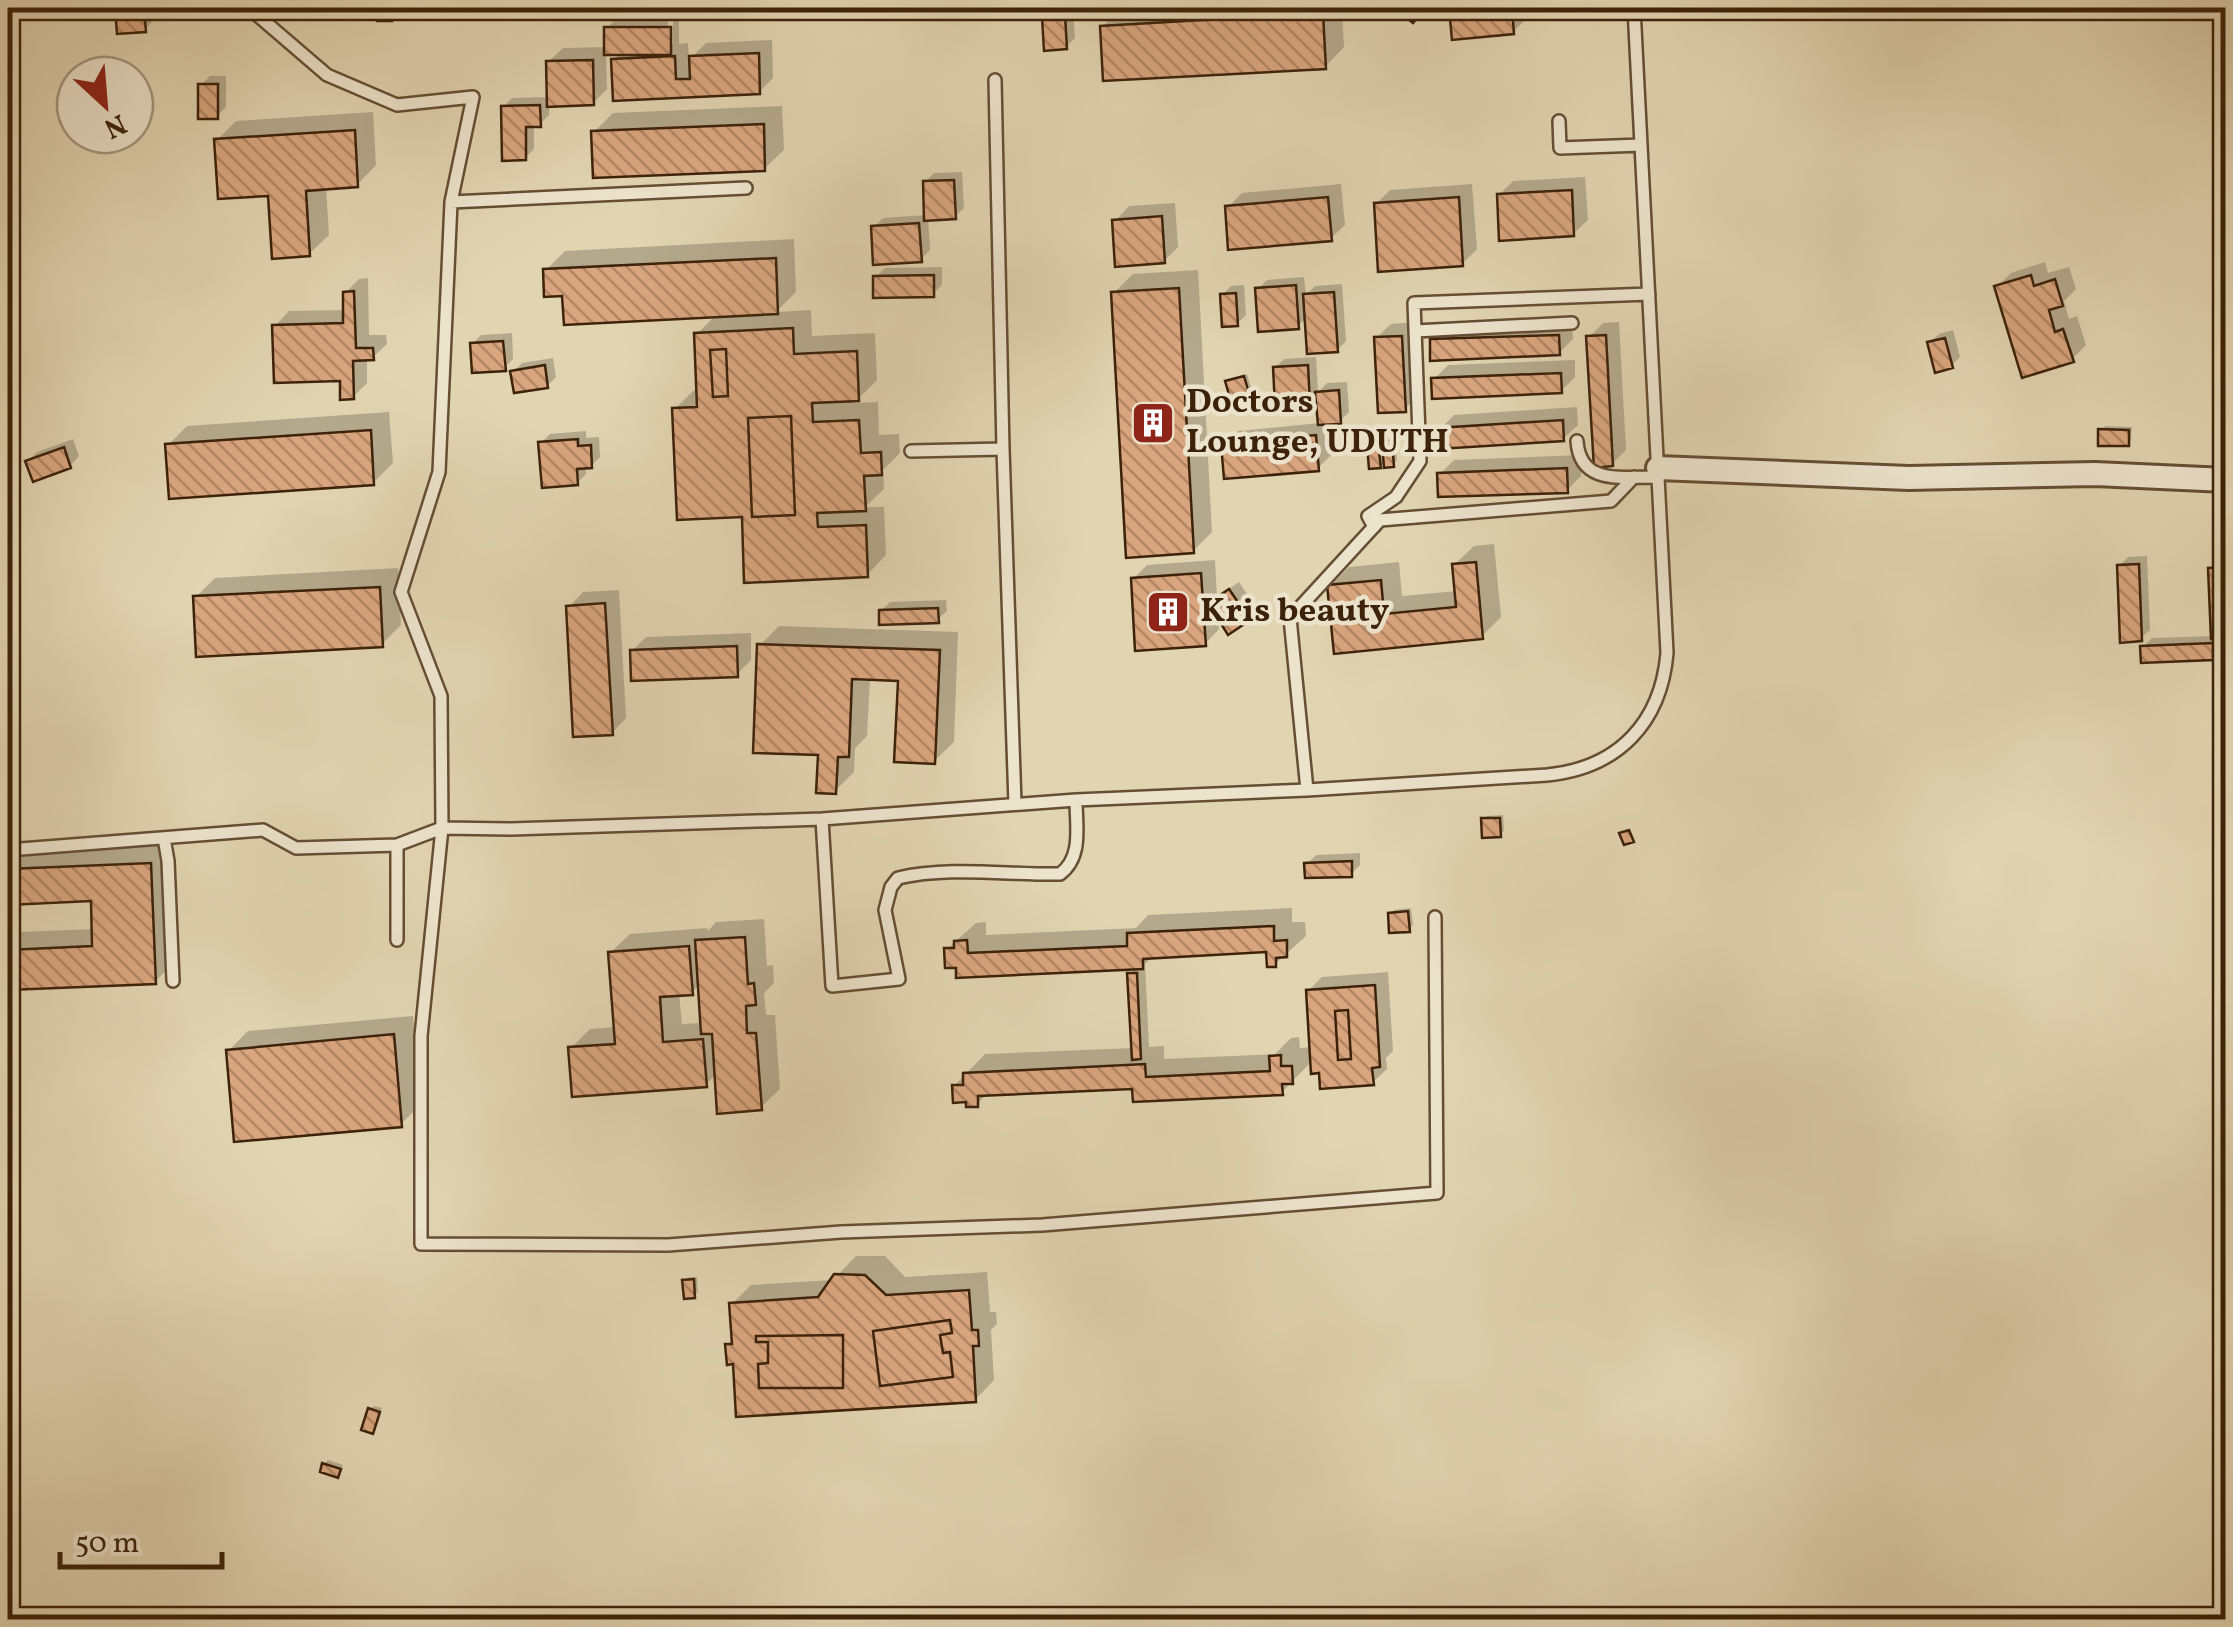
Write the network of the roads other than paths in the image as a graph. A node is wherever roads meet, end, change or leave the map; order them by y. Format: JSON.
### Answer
{"nodes":[{"id":1,"x":248,"y":8,"type":"edge"},
{"id":2,"x":1634,"y":8,"type":"edge"},
{"id":3,"x":995,"y":80,"type":"dead end"},
{"id":4,"x":1559,"y":121,"type":"dead end"},
{"id":5,"x":1641,"y":145,"type":"junction"},
{"id":6,"x":746,"y":188,"type":"dead end"},
{"id":7,"x":451,"y":202,"type":"junction"},
{"id":8,"x":1649,"y":294,"type":"junction"},
{"id":9,"x":1572,"y":323,"type":"dead end"},
{"id":10,"x":1415,"y":331,"type":"junction"},
{"id":11,"x":1577,"y":441,"type":"dead end"},
{"id":12,"x":1003,"y":449,"type":"junction"},
{"id":13,"x":910,"y":452,"type":"dead end"},
{"id":14,"x":1658,"y":473,"type":"junction"},
{"id":15,"x":1634,"y":476,"type":"junction"},
{"id":16,"x":2226,"y":480,"type":"edge"},
{"id":17,"x":1374,"y":527,"type":"junction"},
{"id":18,"x":1307,"y":790,"type":"junction"},
{"id":19,"x":1076,"y":800,"type":"junction"},
{"id":20,"x":1015,"y":804,"type":"junction"},
{"id":21,"x":822,"y":819,"type":"junction"},
{"id":22,"x":442,"y":828,"type":"junction"},
{"id":23,"x":164,"y":838,"type":"junction"},
{"id":24,"x":397,"y":845,"type":"junction"},
{"id":25,"x":8,"y":850,"type":"edge"},
{"id":26,"x":1435,"y":917,"type":"dead end"},
{"id":27,"x":396,"y":940,"type":"dead end"},
{"id":28,"x":172,"y":982,"type":"dead end"}],
"edges":[{"from":1,"to":7,"type":"lane"},
{"from":2,"to":5,"type":"lane"},
{"from":3,"to":12,"type":"lane"},
{"from":4,"to":5,"type":"lane"},
{"from":5,"to":8,"type":"lane"},
{"from":6,"to":7,"type":"lane"},
{"from":7,"to":22,"type":"lane"},
{"from":8,"to":10,"type":"lane"},
{"from":8,"to":14,"type":"lane"},
{"from":9,"to":10,"type":"lane"},
{"from":10,"to":17,"type":"lane"},
{"from":11,"to":15,"type":"lane"},
{"from":12,"to":13,"type":"lane"},
{"from":12,"to":20,"type":"lane"},
{"from":14,"to":15,"type":"lane"},
{"from":14,"to":16,"type":"street"},
{"from":14,"to":18,"type":"lane"},
{"from":15,"to":17,"type":"lane"},
{"from":17,"to":18,"type":"lane"},
{"from":18,"to":19,"type":"lane"},
{"from":19,"to":20,"type":"lane"},
{"from":19,"to":21,"type":"lane"},
{"from":20,"to":21,"type":"lane"},
{"from":21,"to":22,"type":"lane"},
{"from":22,"to":24,"type":"lane"},
{"from":22,"to":26,"type":"lane"},
{"from":23,"to":24,"type":"lane"},
{"from":23,"to":25,"type":"lane"},
{"from":23,"to":28,"type":"lane"},
{"from":24,"to":27,"type":"lane"}]}
